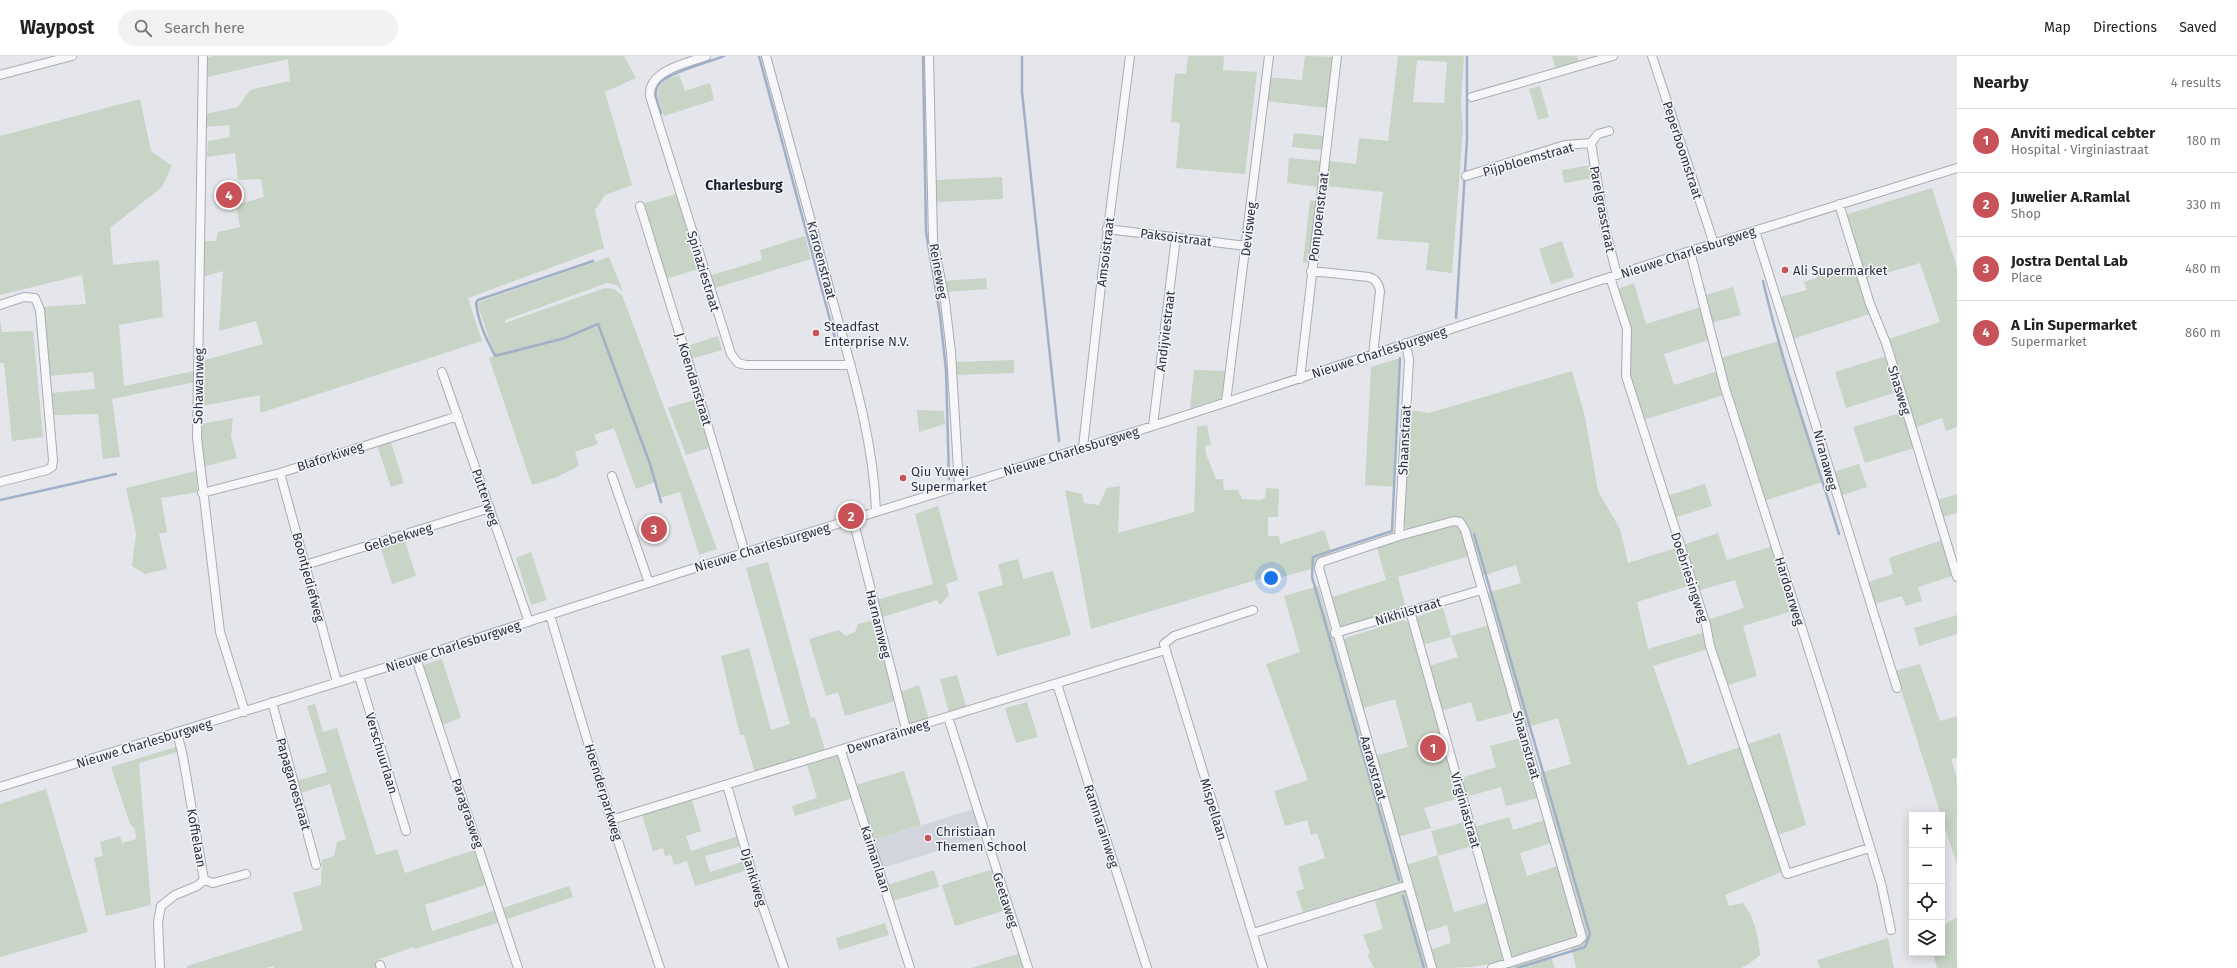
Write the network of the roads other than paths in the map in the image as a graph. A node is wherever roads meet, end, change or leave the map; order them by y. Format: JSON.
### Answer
{"nodes":[{"id":1,"x":72,"y":56,"type":"edge"},
{"id":2,"x":202,"y":56,"type":"edge"},
{"id":3,"x":706,"y":56,"type":"edge"},
{"id":4,"x":766,"y":56,"type":"edge"},
{"id":5,"x":929,"y":56,"type":"edge"},
{"id":6,"x":1130,"y":56,"type":"edge"},
{"id":7,"x":1269,"y":56,"type":"edge"},
{"id":8,"x":1337,"y":56,"type":"edge"},
{"id":9,"x":1613,"y":56,"type":"edge"},
{"id":10,"x":1652,"y":56,"type":"edge"},
{"id":11,"x":0,"y":75,"type":"edge"},
{"id":12,"x":1472,"y":97,"type":"dead end"},
{"id":13,"x":1609,"y":131,"type":"dead end"},
{"id":14,"x":1591,"y":143,"type":"junction"},
{"id":15,"x":1957,"y":168,"type":"edge"},
{"id":16,"x":1466,"y":176,"type":"dead end"},
{"id":17,"x":1838,"y":204,"type":"junction"},
{"id":18,"x":640,"y":206,"type":"dead end"},
{"id":19,"x":1107,"y":229,"type":"junction"},
{"id":20,"x":1755,"y":231,"type":"junction"},
{"id":21,"x":1176,"y":237,"type":"junction"},
{"id":22,"x":1714,"y":244,"type":"junction"},
{"id":23,"x":1246,"y":246,"type":"junction"},
{"id":24,"x":1690,"y":251,"type":"junction"},
{"id":25,"x":1311,"y":271,"type":"junction"},
{"id":26,"x":1614,"y":276,"type":"junction"},
{"id":27,"x":0,"y":305,"type":"edge"},
{"id":28,"x":1406,"y":343,"type":"junction"},
{"id":29,"x":1373,"y":355,"type":"junction"},
{"id":30,"x":850,"y":365,"type":"junction"},
{"id":31,"x":442,"y":372,"type":"dead end"},
{"id":32,"x":1300,"y":379,"type":"junction"},
{"id":33,"x":1226,"y":402,"type":"junction"},
{"id":34,"x":458,"y":416,"type":"junction"},
{"id":35,"x":1153,"y":426,"type":"junction"},
{"id":36,"x":1083,"y":447,"type":"junction"},
{"id":37,"x":280,"y":473,"type":"junction"},
{"id":38,"x":612,"y":476,"type":"dead end"},
{"id":39,"x":0,"y":482,"type":"edge"},
{"id":40,"x":959,"y":486,"type":"junction"},
{"id":41,"x":202,"y":493,"type":"junction"},
{"id":42,"x":490,"y":508,"type":"junction"},
{"id":43,"x":876,"y":512,"type":"junction"},
{"id":44,"x":853,"y":520,"type":"junction"},
{"id":45,"x":1399,"y":536,"type":"junction"},
{"id":46,"x":745,"y":553,"type":"junction"},
{"id":47,"x":305,"y":565,"type":"junction"},
{"id":48,"x":1318,"y":568,"type":"joint"},
{"id":49,"x":1957,"y":577,"type":"edge"},
{"id":50,"x":649,"y":584,"type":"junction"},
{"id":51,"x":1481,"y":590,"type":"junction"},
{"id":52,"x":1253,"y":610,"type":"dead end"},
{"id":53,"x":1410,"y":611,"type":"junction"},
{"id":54,"x":550,"y":615,"type":"junction"},
{"id":55,"x":529,"y":622,"type":"junction"},
{"id":56,"x":1336,"y":633,"type":"junction"},
{"id":57,"x":1165,"y":650,"type":"junction"},
{"id":58,"x":416,"y":658,"type":"junction"},
{"id":59,"x":359,"y":676,"type":"junction"},
{"id":60,"x":337,"y":682,"type":"junction"},
{"id":61,"x":1057,"y":684,"type":"junction"},
{"id":62,"x":1897,"y":688,"type":"dead end"},
{"id":63,"x":272,"y":702,"type":"junction"},
{"id":64,"x":246,"y":712,"type":"junction"},
{"id":65,"x":948,"y":717,"type":"junction"},
{"id":66,"x":906,"y":730,"type":"junction"},
{"id":67,"x":177,"y":732,"type":"junction"},
{"id":68,"x":841,"y":751,"type":"junction"},
{"id":69,"x":727,"y":785,"type":"junction"},
{"id":70,"x":0,"y":787,"type":"edge"},
{"id":71,"x":611,"y":820,"type":"junction"},
{"id":72,"x":406,"y":831,"type":"dead end"},
{"id":73,"x":1869,"y":848,"type":"junction"},
{"id":74,"x":316,"y":865,"type":"dead end"},
{"id":75,"x":246,"y":874,"type":"dead end"},
{"id":76,"x":204,"y":880,"type":"junction"},
{"id":77,"x":1408,"y":885,"type":"junction"},
{"id":78,"x":1891,"y":930,"type":"dead end"},
{"id":79,"x":1253,"y":933,"type":"junction"},
{"id":80,"x":1509,"y":963,"type":"junction"},
{"id":81,"x":160,"y":968,"type":"edge"},
{"id":82,"x":518,"y":968,"type":"edge"},
{"id":83,"x":660,"y":968,"type":"edge"},
{"id":84,"x":784,"y":968,"type":"edge"},
{"id":85,"x":910,"y":968,"type":"edge"},
{"id":86,"x":1028,"y":968,"type":"edge"},
{"id":87,"x":1147,"y":968,"type":"edge"},
{"id":88,"x":1264,"y":968,"type":"edge"},
{"id":89,"x":1432,"y":968,"type":"edge"},
{"id":90,"x":1492,"y":968,"type":"edge"}],
"edges":[{"from":1,"to":11,"type":"street"},
{"from":2,"to":41,"type":"street","name":"Sohawanweg"},
{"from":3,"to":30,"type":"street","name":"Spinaziestraat"},
{"from":4,"to":30,"type":"street","name":"Kraroenstraat"},
{"from":5,"to":40,"type":"street","name":"Reineweg"},
{"from":6,"to":19,"type":"street","name":"Amsoistraat"},
{"from":7,"to":23,"type":"street","name":"Devisweg"},
{"from":8,"to":25,"type":"street","name":"Pompoenstraat"},
{"from":9,"to":12,"type":"street"},
{"from":10,"to":22,"type":"street","name":"Peperboomstraat"},
{"from":13,"to":14,"type":"street","name":"Pijpbloemstraat"},
{"from":14,"to":16,"type":"street","name":"Pijpbloemstraat"},
{"from":14,"to":26,"type":"street","name":"Parelgrasstraat"},
{"from":15,"to":17,"type":"street","name":"Nieuwe Charlesburgweg"},
{"from":17,"to":20,"type":"street","name":"Nieuwe Charlesburgweg"},
{"from":17,"to":49,"type":"street","name":"Shasweg"},
{"from":18,"to":46,"type":"street","name":"J. Koendanstraat"},
{"from":19,"to":21,"type":"street","name":"Paksoistraat"},
{"from":19,"to":36,"type":"street","name":"Amsoistraat"},
{"from":20,"to":22,"type":"street","name":"Nieuwe Charlesburgweg"},
{"from":20,"to":62,"type":"street","name":"Niranaweg"},
{"from":21,"to":23,"type":"street","name":"Paksoistraat"},
{"from":21,"to":35,"type":"street","name":"Andijviestraat"},
{"from":22,"to":24,"type":"street","name":"Nieuwe Charlesburgweg"},
{"from":23,"to":33,"type":"street","name":"Devisweg"},
{"from":24,"to":26,"type":"street","name":"Nieuwe Charlesburgweg"},
{"from":24,"to":73,"type":"street","name":"Hardoarweg"},
{"from":25,"to":29,"type":"street"},
{"from":25,"to":32,"type":"street","name":"Pompoenstraat"},
{"from":26,"to":28,"type":"street","name":"Nieuwe Charlesburgweg"},
{"from":26,"to":73,"type":"street","name":"Doebriesingweg"},
{"from":27,"to":39,"type":"street"},
{"from":28,"to":29,"type":"street","name":"Nieuwe Charlesburgweg"},
{"from":28,"to":45,"type":"street","name":"Shaanstraat"},
{"from":29,"to":32,"type":"street","name":"Nieuwe Charlesburgweg"},
{"from":30,"to":43,"type":"street","name":"Kraroenstraat"},
{"from":31,"to":34,"type":"street","name":"Putterweg"},
{"from":32,"to":33,"type":"street","name":"Nieuwe Charlesburgweg"},
{"from":33,"to":35,"type":"street","name":"Nieuwe Charlesburgweg"},
{"from":34,"to":37,"type":"street","name":"Blaforkiweg"},
{"from":34,"to":42,"type":"street","name":"Putterweg"},
{"from":35,"to":36,"type":"street","name":"Nieuwe Charlesburgweg"},
{"from":36,"to":40,"type":"street","name":"Nieuwe Charlesburgweg"},
{"from":37,"to":41,"type":"street","name":"Blaforkiweg"},
{"from":37,"to":47,"type":"street","name":"Boontjediefweg"},
{"from":38,"to":50,"type":"street"},
{"from":40,"to":43,"type":"street","name":"Nieuwe Charlesburgweg"},
{"from":41,"to":64,"type":"street","name":"Sohawanweg"},
{"from":42,"to":47,"type":"street","name":"Gelebekweg"},
{"from":42,"to":55,"type":"street","name":"Putterweg"},
{"from":43,"to":44,"type":"street","name":"Nieuwe Charlesburgweg"},
{"from":44,"to":46,"type":"street","name":"Nieuwe Charlesburgweg"},
{"from":44,"to":66,"type":"street","name":"Harnamweg"},
{"from":45,"to":48,"type":"street","name":"Shaanstraat"},
{"from":45,"to":51,"type":"street","name":"Shaanstraat"},
{"from":46,"to":50,"type":"street","name":"Nieuwe Charlesburgweg"},
{"from":47,"to":60,"type":"street","name":"Boontjediefweg"},
{"from":48,"to":56,"type":"street","name":"Aaravstraat"},
{"from":50,"to":54,"type":"street","name":"Nieuwe Charlesburgweg"},
{"from":51,"to":53,"type":"street","name":"Nikhilstraat"},
{"from":51,"to":80,"type":"street","name":"Shaanstraat"},
{"from":52,"to":57,"type":"street"},
{"from":53,"to":56,"type":"street","name":"Nikhilstraat"},
{"from":53,"to":80,"type":"street","name":"Virginiastraat"},
{"from":54,"to":55,"type":"street","name":"Nieuwe Charlesburgweg"},
{"from":54,"to":71,"type":"street","name":"Hoenderparkweg"},
{"from":55,"to":58,"type":"street","name":"Nieuwe Charlesburgweg"},
{"from":56,"to":77,"type":"street","name":"Aaravstraat"},
{"from":57,"to":61,"type":"street","name":"Dewnarainweg"},
{"from":57,"to":79,"type":"street","name":"Mispellaan"},
{"from":58,"to":59,"type":"street","name":"Nieuwe Charlesburgweg"},
{"from":58,"to":82,"type":"street","name":"Paragrasweg"},
{"from":59,"to":60,"type":"street","name":"Nieuwe Charlesburgweg"},
{"from":59,"to":72,"type":"street","name":"Verschuurlaan"},
{"from":60,"to":63,"type":"street","name":"Nieuwe Charlesburgweg"},
{"from":61,"to":65,"type":"street","name":"Dewnarainweg"},
{"from":61,"to":87,"type":"street","name":"Ramnarainweg"},
{"from":63,"to":64,"type":"street","name":"Nieuwe Charlesburgweg"},
{"from":63,"to":74,"type":"street","name":"Papagaroestraat"},
{"from":64,"to":67,"type":"street","name":"Nieuwe Charlesburgweg"},
{"from":65,"to":66,"type":"street","name":"Dewnarainweg"},
{"from":65,"to":86,"type":"street","name":"Geetaweg"},
{"from":66,"to":68,"type":"street","name":"Dewnarainweg"},
{"from":67,"to":70,"type":"street","name":"Nieuwe Charlesburgweg"},
{"from":67,"to":76,"type":"street","name":"Koffielaan"},
{"from":68,"to":69,"type":"street","name":"Dewnarainweg"},
{"from":68,"to":85,"type":"street","name":"Kaimanlaan"},
{"from":69,"to":71,"type":"street","name":"Dewnarainweg"},
{"from":69,"to":84,"type":"street","name":"Djankiweg"},
{"from":71,"to":83,"type":"street","name":"Hoenderparkweg"},
{"from":73,"to":78,"type":"street","name":"Hardoarweg"},
{"from":75,"to":76,"type":"street"},
{"from":76,"to":81,"type":"street","name":"Koffielaan"},
{"from":77,"to":79,"type":"street"},
{"from":77,"to":89,"type":"street","name":"Aaravstraat"},
{"from":79,"to":88,"type":"street","name":"Mispellaan"},
{"from":80,"to":90,"type":"street","name":"Shaanstraat"}]}
